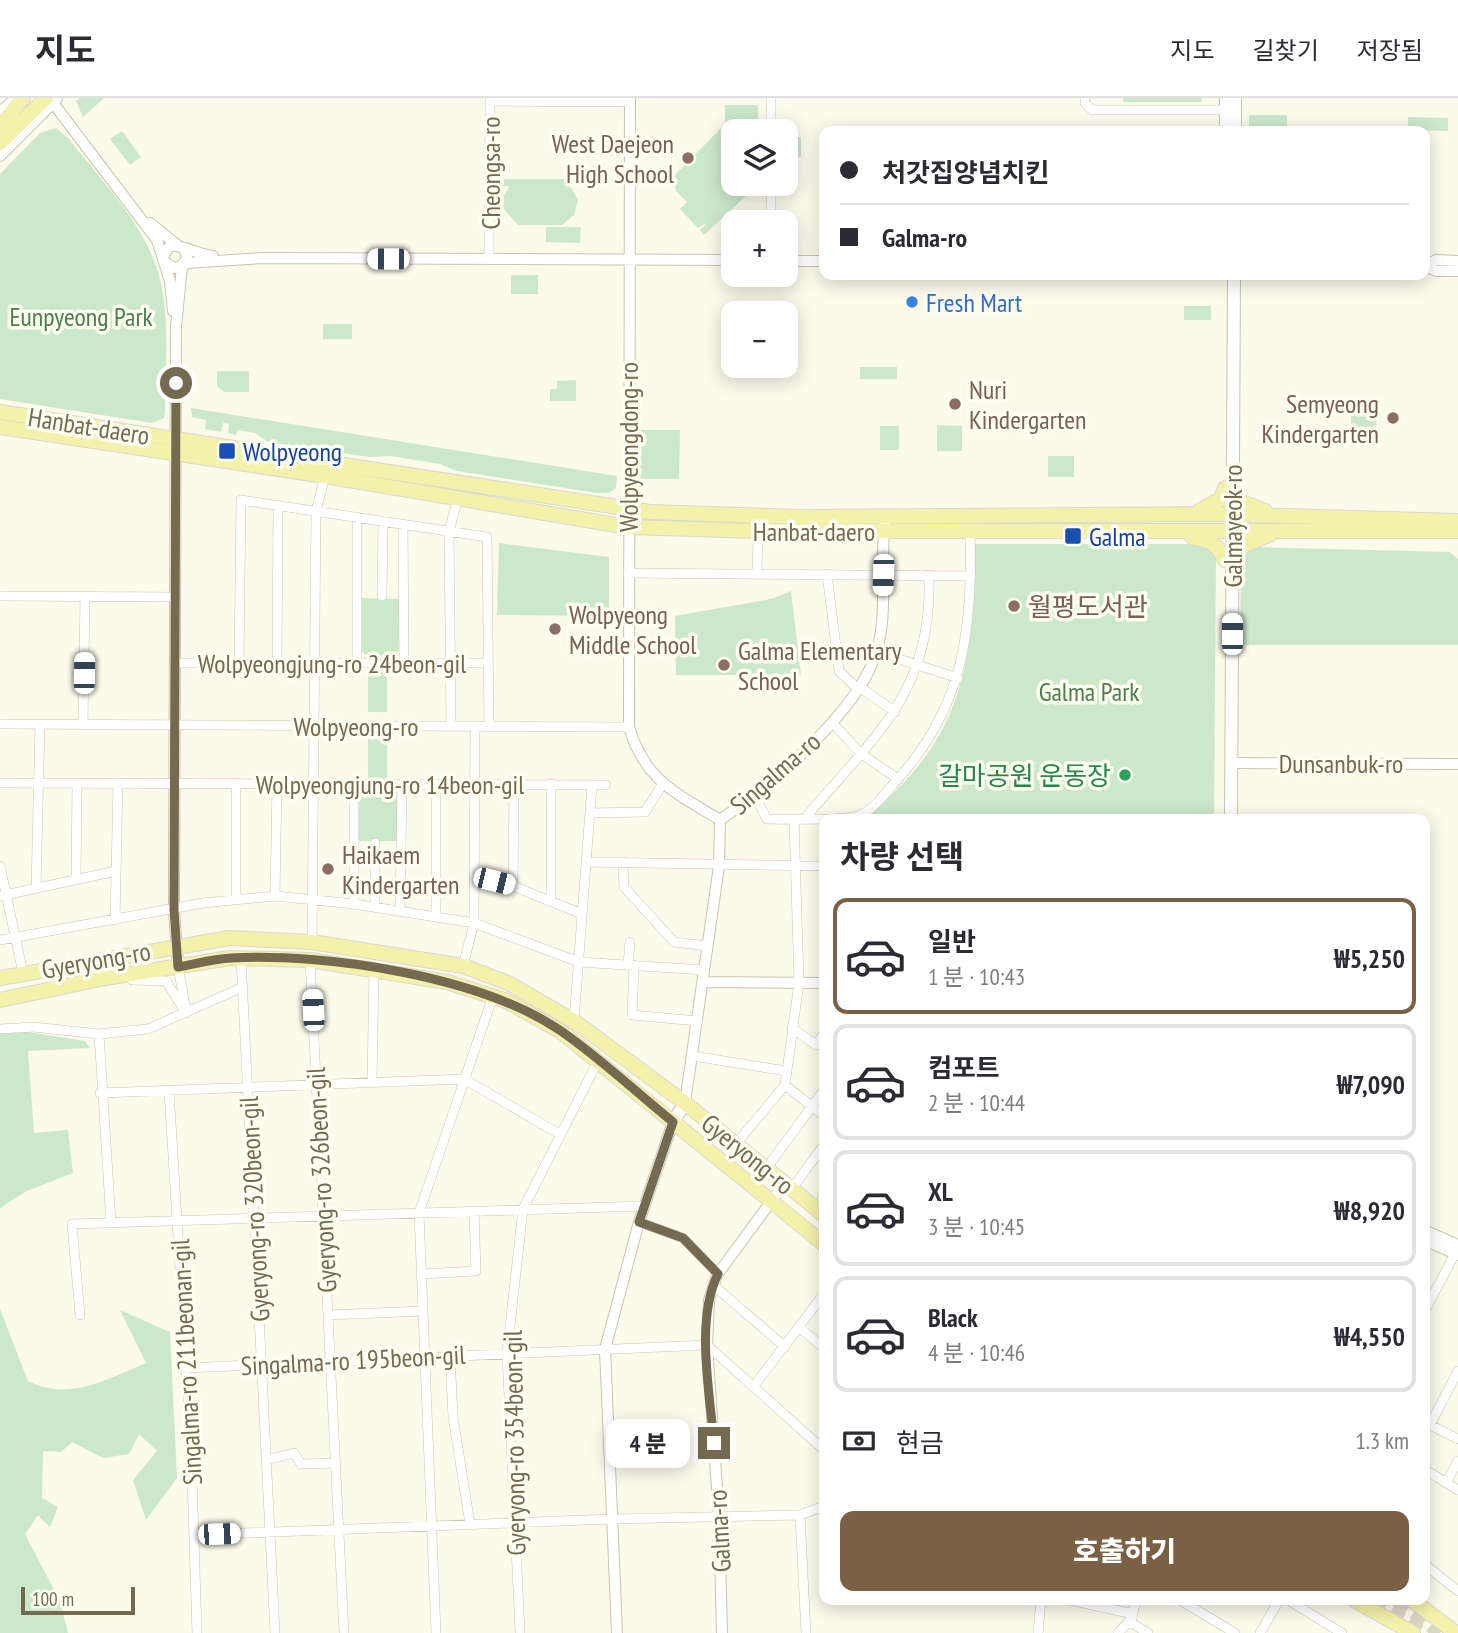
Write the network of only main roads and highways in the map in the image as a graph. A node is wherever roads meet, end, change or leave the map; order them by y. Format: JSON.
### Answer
{"nodes":[{"id":1,"x":23,"y":98,"type":"edge"},
{"id":2,"x":1235,"y":98,"type":"edge"},
{"id":3,"x":52,"y":100,"type":"edge"},
{"id":4,"x":1226,"y":104,"type":"edge"},
{"id":5,"x":0,"y":126,"type":"edge"},
{"id":6,"x":1226,"y":126,"type":"edge"},
{"id":7,"x":1235,"y":126,"type":"edge"},
{"id":8,"x":0,"y":143,"type":"edge"},
{"id":9,"x":1226,"y":280,"type":"edge"},
{"id":10,"x":1234,"y":280,"type":"edge"},
{"id":11,"x":0,"y":412,"type":"edge"},
{"id":12,"x":0,"y":427,"type":"edge"},
{"id":13,"x":176,"y":448,"type":"junction"},
{"id":14,"x":1229,"y":490,"type":"junction"},
{"id":15,"x":1458,"y":511,"type":"edge"},
{"id":16,"x":1229,"y":514,"type":"junction"},
{"id":17,"x":1184,"y":515,"type":"junction"},
{"id":18,"x":1276,"y":516,"type":"junction"},
{"id":19,"x":1359,"y":517,"type":"junction"},
{"id":20,"x":1458,"y":521,"type":"edge"},
{"id":21,"x":885,"y":524,"type":"junction"},
{"id":22,"x":1228,"y":531,"type":"junction"},
{"id":23,"x":1278,"y":531,"type":"junction"},
{"id":24,"x":1458,"y":531,"type":"edge"},
{"id":25,"x":1185,"y":533,"type":"junction"},
{"id":26,"x":1361,"y":534,"type":"junction"},
{"id":27,"x":1458,"y":540,"type":"edge"},
{"id":28,"x":1228,"y":559,"type":"junction"},
{"id":29,"x":1228,"y":763,"type":"junction"},
{"id":30,"x":1224,"y":814,"type":"edge"},
{"id":31,"x":1231,"y":814,"type":"edge"},
{"id":32,"x":0,"y":978,"type":"edge"},
{"id":33,"x":0,"y":1000,"type":"edge"},
{"id":34,"x":685,"y":1103,"type":"junction"},
{"id":35,"x":673,"y":1122,"type":"junction"},
{"id":36,"x":819,"y":1211,"type":"edge"},
{"id":37,"x":819,"y":1240,"type":"edge"},
{"id":38,"x":1363,"y":1605,"type":"edge"},
{"id":39,"x":1419,"y":1605,"type":"edge"},
{"id":40,"x":1431,"y":1613,"type":"junction"},
{"id":41,"x":1384,"y":1616,"type":"junction"},
{"id":42,"x":1458,"y":1623,"type":"edge"},
{"id":43,"x":1407,"y":1633,"type":"edge"},
{"id":44,"x":1413,"y":1633,"type":"edge"},
{"id":45,"x":1456,"y":1633,"type":"edge"}],
"edges":[{"from":1,"to":5,"type":"main road"},
{"from":2,"to":7,"type":"main road"},
{"from":3,"to":8,"type":"main road"},
{"from":4,"to":6,"type":"main road"},
{"from":9,"to":14,"type":"main road","name":"Galmayeok-ro"},
{"from":10,"to":14,"type":"main road","name":"Galmayeok-ro"},
{"from":11,"to":13,"type":"main road","name":"Hanbat-daero"},
{"from":12,"to":13,"type":"main road"},
{"from":13,"to":21,"type":"main road","name":"Hanbat-daero"},
{"from":13,"to":21,"type":"main road","name":"Hanbat-daero"},
{"from":14,"to":16,"type":"main road","name":"Galmayeok-ro"},
{"from":14,"to":17,"type":"main road"},
{"from":14,"to":18,"type":"main road"},
{"from":15,"to":19,"type":"main road"},
{"from":16,"to":17,"type":"main road","name":"Hanbat-daero"},
{"from":16,"to":18,"type":"main road","name":"Hanbat-daero"},
{"from":16,"to":22,"type":"main road","name":"Galmayeok-ro"},
{"from":17,"to":21,"type":"main road","name":"Hanbat-daero"},
{"from":18,"to":19,"type":"main road","name":"Hanbat-daero"},
{"from":19,"to":20,"type":"main road","name":"Hanbat-daero"},
{"from":21,"to":25,"type":"main road","name":"Hanbat-daero"},
{"from":22,"to":23,"type":"main road","name":"Hanbat-daero"},
{"from":22,"to":25,"type":"main road","name":"Hanbat-daero"},
{"from":22,"to":28,"type":"main road","name":"Galmayeok-ro"},
{"from":23,"to":26,"type":"main road","name":"Hanbat-daero"},
{"from":23,"to":28,"type":"main road"},
{"from":24,"to":26,"type":"main road","name":"Hanbat-daero"},
{"from":25,"to":28,"type":"main road"},
{"from":26,"to":27,"type":"main road"},
{"from":28,"to":29,"type":"main road","name":"Galmayeok-ro"},
{"from":29,"to":30,"type":"main road","name":"Galmayeok-ro"},
{"from":29,"to":31,"type":"main road","name":"Galmayeok-ro"},
{"from":32,"to":34,"type":"main road","name":"Gyeryong-ro"},
{"from":33,"to":35,"type":"main road","name":"Gyeryong-ro"},
{"from":34,"to":35,"type":"main road","name":"Singalma-ro"},
{"from":34,"to":36,"type":"main road","name":"Gyeryong-ro"},
{"from":35,"to":37,"type":"main road","name":"Gyeryong-ro"},
{"from":38,"to":41,"type":"main road"},
{"from":39,"to":40,"type":"main road"},
{"from":40,"to":42,"type":"main road"},
{"from":40,"to":45,"type":"main road"},
{"from":41,"to":43,"type":"main road"},
{"from":41,"to":44,"type":"main road"}]}
